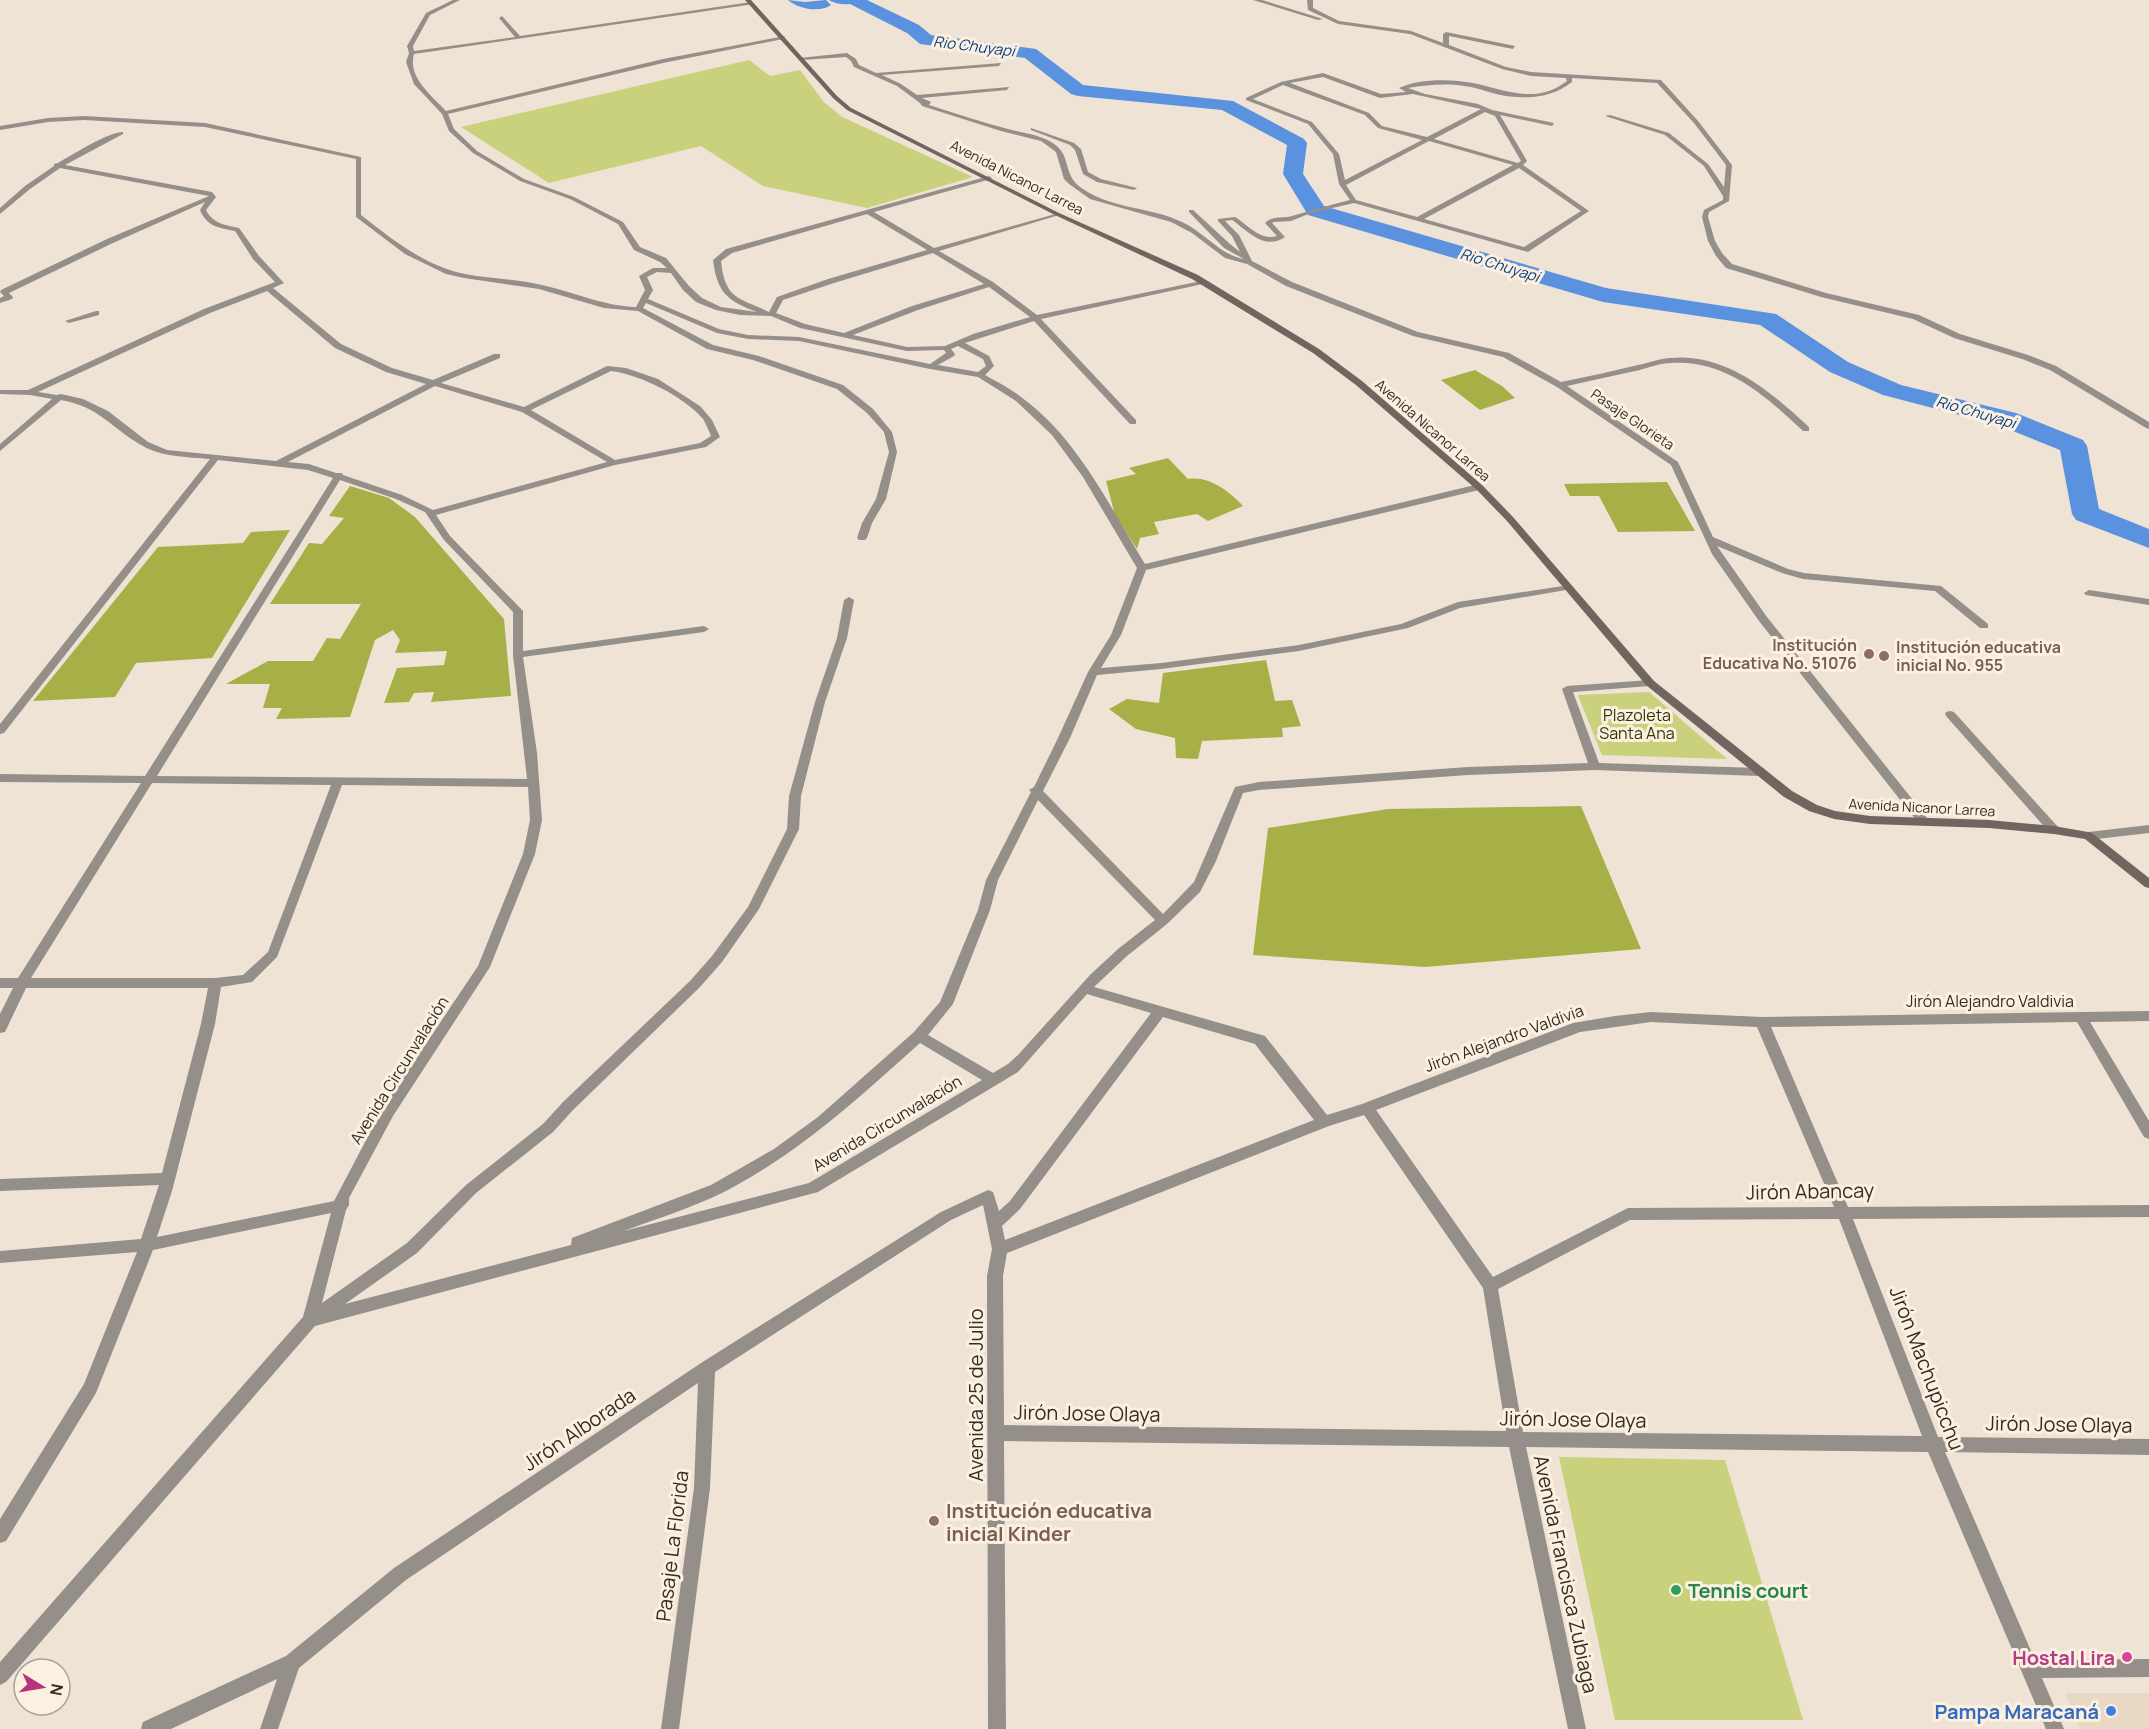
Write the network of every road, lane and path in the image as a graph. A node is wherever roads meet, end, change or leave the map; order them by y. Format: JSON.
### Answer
{"nodes":[{"id":1,"x":457,"y":0,"type":"edge"},
{"id":2,"x":1256,"y":0,"type":"edge"},
{"id":3,"x":1310,"y":0,"type":"edge"},
{"id":4,"x":749,"y":2,"type":"edge"},
{"id":5,"x":502,"y":18,"type":"dead end"},
{"id":6,"x":1333,"y":20,"type":"junction"},
{"id":7,"x":518,"y":37,"type":"junction"},
{"id":8,"x":783,"y":37,"type":"junction"},
{"id":9,"x":1446,"y":45,"type":"junction"},
{"id":10,"x":1514,"y":47,"type":"dead end"},
{"id":11,"x":412,"y":53,"type":"junction"},
{"id":12,"x":802,"y":58,"type":"junction"},
{"id":13,"x":999,"y":63,"type":"dead end"},
{"id":14,"x":877,"y":74,"type":"junction"},
{"id":15,"x":1569,"y":76,"type":"junction"},
{"id":16,"x":1283,"y":83,"type":"junction"},
{"id":17,"x":1007,"y":88,"type":"dead end"},
{"id":18,"x":1413,"y":93,"type":"junction"},
{"id":19,"x":920,"y":100,"type":"junction"},
{"id":20,"x":1484,"y":110,"type":"junction"},
{"id":21,"x":445,"y":113,"type":"junction"},
{"id":22,"x":1608,"y":116,"type":"dead end"},
{"id":23,"x":1003,"y":122,"type":"dead end"},
{"id":24,"x":1014,"y":124,"type":"dead end"},
{"id":25,"x":1552,"y":124,"type":"dead end"},
{"id":26,"x":0,"y":128,"type":"edge"},
{"id":27,"x":121,"y":133,"type":"dead end"},
{"id":28,"x":1428,"y":139,"type":"junction"},
{"id":29,"x":56,"y":165,"type":"junction"},
{"id":30,"x":1519,"y":165,"type":"junction"},
{"id":31,"x":989,"y":178,"type":"junction"},
{"id":32,"x":1342,"y":184,"type":"junction"},
{"id":33,"x":1134,"y":188,"type":"dead end"},
{"id":34,"x":1726,"y":195,"type":"junction"},
{"id":35,"x":213,"y":197,"type":"junction"},
{"id":36,"x":1354,"y":201,"type":"junction"},
{"id":37,"x":1191,"y":211,"type":"dead end"},
{"id":38,"x":0,"y":212,"type":"edge"},
{"id":39,"x":868,"y":212,"type":"junction"},
{"id":40,"x":1058,"y":214,"type":"junction"},
{"id":41,"x":1418,"y":219,"type":"junction"},
{"id":42,"x":935,"y":251,"type":"junction"},
{"id":43,"x":1249,"y":262,"type":"junction"},
{"id":44,"x":673,"y":271,"type":"junction"},
{"id":45,"x":1203,"y":282,"type":"junction"},
{"id":46,"x":990,"y":284,"type":"junction"},
{"id":47,"x":267,"y":287,"type":"junction"},
{"id":48,"x":645,"y":300,"type":"junction"},
{"id":49,"x":0,"y":302,"type":"edge"},
{"id":50,"x":639,"y":309,"type":"junction"},
{"id":51,"x":96,"y":313,"type":"dead end"},
{"id":52,"x":772,"y":314,"type":"junction"},
{"id":53,"x":1037,"y":319,"type":"junction"},
{"id":54,"x":69,"y":321,"type":"dead end"},
{"id":55,"x":847,"y":334,"type":"junction"},
{"id":56,"x":958,"y":343,"type":"junction"},
{"id":57,"x":946,"y":348,"type":"junction"},
{"id":58,"x":497,"y":356,"type":"dead end"},
{"id":59,"x":930,"y":367,"type":"junction"},
{"id":60,"x":980,"y":375,"type":"junction"},
{"id":61,"x":434,"y":383,"type":"junction"},
{"id":62,"x":1560,"y":385,"type":"junction"},
{"id":63,"x":0,"y":393,"type":"edge"},
{"id":64,"x":30,"y":393,"type":"junction"},
{"id":65,"x":61,"y":396,"type":"junction"},
{"id":66,"x":525,"y":410,"type":"junction"},
{"id":67,"x":1133,"y":422,"type":"dead end"},
{"id":68,"x":2149,"y":426,"type":"edge"},
{"id":69,"x":1806,"y":429,"type":"dead end"},
{"id":70,"x":0,"y":448,"type":"edge"},
{"id":71,"x":216,"y":457,"type":"junction"},
{"id":72,"x":279,"y":463,"type":"junction"},
{"id":73,"x":614,"y":463,"type":"junction"},
{"id":74,"x":339,"y":476,"type":"junction"},
{"id":75,"x":1479,"y":487,"type":"junction"},
{"id":76,"x":432,"y":513,"type":"junction"},
{"id":77,"x":862,"y":538,"type":"dead end"},
{"id":78,"x":1709,"y":539,"type":"junction"},
{"id":79,"x":1142,"y":568,"type":"junction"},
{"id":80,"x":1566,"y":587,"type":"junction"},
{"id":81,"x":2089,"y":593,"type":"dead end"},
{"id":82,"x":849,"y":600,"type":"dead end"},
{"id":83,"x":2149,"y":602,"type":"edge"},
{"id":84,"x":1984,"y":626,"type":"dead end"},
{"id":85,"x":704,"y":629,"type":"dead end"},
{"id":86,"x":518,"y":655,"type":"junction"},
{"id":87,"x":1093,"y":672,"type":"junction"},
{"id":88,"x":1650,"y":683,"type":"junction"},
{"id":89,"x":1950,"y":714,"type":"dead end"},
{"id":90,"x":0,"y":731,"type":"edge"},
{"id":91,"x":1595,"y":766,"type":"junction"},
{"id":92,"x":1759,"y":772,"type":"junction"},
{"id":93,"x":0,"y":778,"type":"edge"},
{"id":94,"x":149,"y":778,"type":"junction"},
{"id":95,"x":338,"y":781,"type":"junction"},
{"id":96,"x":532,"y":783,"type":"junction"},
{"id":97,"x":1035,"y":790,"type":"junction"},
{"id":98,"x":1924,"y":822,"type":"junction"},
{"id":99,"x":2149,"y":829,"type":"edge"},
{"id":100,"x":2054,"y":830,"type":"junction"},
{"id":101,"x":2088,"y":836,"type":"junction"},
{"id":102,"x":2149,"y":884,"type":"edge"},
{"id":103,"x":1163,"y":921,"type":"junction"},
{"id":104,"x":22,"y":982,"type":"junction"},
{"id":105,"x":0,"y":983,"type":"edge"},
{"id":106,"x":215,"y":983,"type":"junction"},
{"id":107,"x":1085,"y":989,"type":"junction"},
{"id":108,"x":1160,"y":1011,"type":"junction"},
{"id":109,"x":2149,"y":1016,"type":"edge"},
{"id":110,"x":2081,"y":1018,"type":"junction"},
{"id":111,"x":1762,"y":1022,"type":"junction"},
{"id":112,"x":0,"y":1028,"type":"edge"},
{"id":113,"x":919,"y":1036,"type":"junction"},
{"id":114,"x":991,"y":1079,"type":"junction"},
{"id":115,"x":1367,"y":1108,"type":"junction"},
{"id":116,"x":1324,"y":1122,"type":"junction"},
{"id":117,"x":2149,"y":1133,"type":"edge"},
{"id":118,"x":168,"y":1179,"type":"junction"},
{"id":119,"x":0,"y":1185,"type":"edge"},
{"id":120,"x":342,"y":1205,"type":"junction"},
{"id":121,"x":1843,"y":1211,"type":"junction"},
{"id":122,"x":2149,"y":1211,"type":"edge"},
{"id":123,"x":994,"y":1224,"type":"junction"},
{"id":124,"x":147,"y":1245,"type":"junction"},
{"id":125,"x":1000,"y":1249,"type":"junction"},
{"id":126,"x":0,"y":1257,"type":"edge"},
{"id":127,"x":520,"y":1265,"type":"junction"},
{"id":128,"x":1490,"y":1286,"type":"junction"},
{"id":129,"x":310,"y":1320,"type":"junction"},
{"id":130,"x":707,"y":1368,"type":"junction"},
{"id":131,"x":996,"y":1433,"type":"junction"},
{"id":132,"x":1516,"y":1439,"type":"junction"},
{"id":133,"x":1933,"y":1444,"type":"junction"},
{"id":134,"x":2149,"y":1447,"type":"edge"},
{"id":135,"x":0,"y":1535,"type":"edge"},
{"id":136,"x":292,"y":1662,"type":"junction"},
{"id":137,"x":2149,"y":1668,"type":"edge"},
{"id":138,"x":2030,"y":1670,"type":"junction"},
{"id":139,"x":0,"y":1676,"type":"edge"},
{"id":140,"x":150,"y":1729,"type":"edge"},
{"id":141,"x":269,"y":1729,"type":"edge"},
{"id":142,"x":670,"y":1729,"type":"edge"},
{"id":143,"x":997,"y":1729,"type":"edge"},
{"id":144,"x":1577,"y":1729,"type":"edge"},
{"id":145,"x":2055,"y":1729,"type":"edge"}],
"edges":[{"from":1,"to":11,"type":"street"},
{"from":2,"to":6,"type":"street"},
{"from":3,"to":6,"type":"street"},
{"from":4,"to":7,"type":"street"},
{"from":4,"to":8,"type":"main road","name":"Avenida Nicanor Larrea"},
{"from":5,"to":7,"type":"street"},
{"from":6,"to":9,"type":"street"},
{"from":7,"to":11,"type":"street"},
{"from":8,"to":12,"type":"main road","name":"Avenida Nicanor Larrea"},
{"from":8,"to":21,"type":"street"},
{"from":9,"to":10,"type":"street"},
{"from":9,"to":15,"type":"street"},
{"from":11,"to":21,"type":"street"},
{"from":12,"to":14,"type":"street"},
{"from":12,"to":31,"type":"main road","name":"Avenida Nicanor Larrea"},
{"from":13,"to":14,"type":"street"},
{"from":14,"to":19,"type":"street"},
{"from":15,"to":18,"type":"street"},
{"from":15,"to":34,"type":"street"},
{"from":16,"to":18,"type":"street"},
{"from":16,"to":28,"type":"street"},
{"from":16,"to":32,"type":"street"},
{"from":17,"to":19,"type":"street"},
{"from":18,"to":20,"type":"street"},
{"from":19,"to":23,"type":"street"},
{"from":19,"to":43,"type":"street"},
{"from":20,"to":25,"type":"street"},
{"from":20,"to":28,"type":"street"},
{"from":20,"to":30,"type":"street"},
{"from":21,"to":44,"type":"street"},
{"from":22,"to":34,"type":"street"},
{"from":24,"to":33,"type":"street"},
{"from":26,"to":50,"type":"street"},
{"from":27,"to":29,"type":"street"},
{"from":28,"to":30,"type":"street"},
{"from":28,"to":32,"type":"street"},
{"from":29,"to":35,"type":"street"},
{"from":29,"to":38,"type":"street"},
{"from":30,"to":41,"type":"street"},
{"from":30,"to":41,"type":"street"},
{"from":31,"to":39,"type":"street"},
{"from":31,"to":40,"type":"main road","name":"Avenida Nicanor Larrea"},
{"from":32,"to":36,"type":"street"},
{"from":34,"to":68,"type":"street"},
{"from":35,"to":47,"type":"street"},
{"from":35,"to":49,"type":"street"},
{"from":36,"to":41,"type":"street"},
{"from":36,"to":43,"type":"street"},
{"from":37,"to":43,"type":"street"},
{"from":39,"to":42,"type":"street"},
{"from":39,"to":52,"type":"street"},
{"from":40,"to":42,"type":"street"},
{"from":40,"to":45,"type":"main road","name":"Avenida Nicanor Larrea"},
{"from":42,"to":46,"type":"street"},
{"from":42,"to":52,"type":"street"},
{"from":43,"to":62,"type":"street","name":"Pasaje Glorieta"},
{"from":44,"to":48,"type":"street"},
{"from":44,"to":52,"type":"street"},
{"from":45,"to":53,"type":"street"},
{"from":45,"to":75,"type":"main road","name":"Avenida Nicanor Larrea"},
{"from":46,"to":53,"type":"street"},
{"from":46,"to":55,"type":"street"},
{"from":47,"to":61,"type":"street"},
{"from":47,"to":64,"type":"street"},
{"from":48,"to":50,"type":"street"},
{"from":48,"to":59,"type":"street"},
{"from":50,"to":77,"type":"street"},
{"from":51,"to":54,"type":"street"},
{"from":52,"to":55,"type":"street"},
{"from":53,"to":56,"type":"street"},
{"from":53,"to":67,"type":"street"},
{"from":55,"to":57,"type":"street"},
{"from":56,"to":57,"type":"street"},
{"from":56,"to":60,"type":"street"},
{"from":57,"to":59,"type":"street"},
{"from":58,"to":61,"type":"street"},
{"from":59,"to":60,"type":"street"},
{"from":60,"to":79,"type":"street"},
{"from":61,"to":66,"type":"street"},
{"from":61,"to":72,"type":"street"},
{"from":62,"to":69,"type":"street"},
{"from":62,"to":78,"type":"street","name":"Pasaje Glorieta"},
{"from":63,"to":64,"type":"street"},
{"from":64,"to":65,"type":"street"},
{"from":65,"to":70,"type":"street"},
{"from":65,"to":71,"type":"street"},
{"from":66,"to":73,"type":"street"},
{"from":66,"to":73,"type":"street"},
{"from":71,"to":72,"type":"street"},
{"from":71,"to":90,"type":"street"},
{"from":72,"to":74,"type":"street"},
{"from":73,"to":76,"type":"street"},
{"from":74,"to":76,"type":"street"},
{"from":74,"to":94,"type":"street"},
{"from":75,"to":79,"type":"street"},
{"from":75,"to":80,"type":"main road","name":"Avenida Nicanor Larrea"},
{"from":76,"to":86,"type":"street","name":"Avenida Circunvalación"},
{"from":78,"to":84,"type":"street"},
{"from":78,"to":98,"type":"street","name":"Pasaje Glorieta"},
{"from":79,"to":87,"type":"street"},
{"from":80,"to":87,"type":"street"},
{"from":80,"to":88,"type":"main road","name":"Avenida Nicanor Larrea"},
{"from":81,"to":83,"type":"street"},
{"from":82,"to":129,"type":"street"},
{"from":85,"to":86,"type":"street"},
{"from":86,"to":96,"type":"street","name":"Avenida Circunvalación"},
{"from":87,"to":97,"type":"street"},
{"from":88,"to":91,"type":"street"},
{"from":88,"to":92,"type":"main road","name":"Avenida Nicanor Larrea"},
{"from":89,"to":100,"type":"street"},
{"from":91,"to":92,"type":"street"},
{"from":91,"to":103,"type":"street","name":"Avenida Circunvalación"},
{"from":92,"to":98,"type":"main road","name":"Avenida Nicanor Larrea"},
{"from":93,"to":94,"type":"street"},
{"from":94,"to":95,"type":"street"},
{"from":94,"to":104,"type":"street"},
{"from":95,"to":96,"type":"street"},
{"from":95,"to":106,"type":"street"},
{"from":96,"to":120,"type":"street","name":"Avenida Circunvalación"},
{"from":97,"to":103,"type":"street"},
{"from":97,"to":113,"type":"street"},
{"from":98,"to":100,"type":"main road","name":"Avenida Nicanor Larrea"},
{"from":99,"to":101,"type":"street"},
{"from":100,"to":101,"type":"main road","name":"Avenida Nicanor Larrea"},
{"from":101,"to":102,"type":"main road"},
{"from":103,"to":107,"type":"street","name":"Avenida Circunvalación"},
{"from":104,"to":105,"type":"street"},
{"from":104,"to":106,"type":"street"},
{"from":104,"to":112,"type":"street"},
{"from":106,"to":118,"type":"street"},
{"from":107,"to":108,"type":"street"},
{"from":107,"to":114,"type":"street","name":"Avenida Circunvalación"},
{"from":108,"to":116,"type":"street"},
{"from":108,"to":123,"type":"street"},
{"from":109,"to":110,"type":"street","name":"Jirón Alejandro Valdivia"},
{"from":110,"to":111,"type":"street","name":"Jirón Alejandro Valdivia"},
{"from":110,"to":117,"type":"street"},
{"from":111,"to":115,"type":"street","name":"Jirón Alejandro Valdivia"},
{"from":111,"to":121,"type":"street","name":"Jirón Machupicchu"},
{"from":113,"to":114,"type":"street"},
{"from":113,"to":127,"type":"street"},
{"from":114,"to":127,"type":"street","name":"Avenida Circunvalación"},
{"from":115,"to":116,"type":"street","name":"Jirón Alejandro Valdivia"},
{"from":115,"to":128,"type":"street","name":"Avenida Francisca Zubiaga"},
{"from":116,"to":125,"type":"street","name":"Jirón Alejandro Valdivia"},
{"from":118,"to":119,"type":"street"},
{"from":118,"to":124,"type":"street"},
{"from":120,"to":124,"type":"street"},
{"from":120,"to":129,"type":"street","name":"Avenida Circunvalación"},
{"from":121,"to":122,"type":"street","name":"Jirón Abancay"},
{"from":121,"to":128,"type":"street","name":"Jirón Abancay"},
{"from":121,"to":133,"type":"street","name":"Jirón Machupicchu"},
{"from":123,"to":125,"type":"street","name":"Jirón Alborada"},
{"from":123,"to":130,"type":"street","name":"Jirón Alborada"},
{"from":124,"to":126,"type":"street"},
{"from":124,"to":135,"type":"street"},
{"from":125,"to":131,"type":"street","name":"Avenida 25 de Julio"},
{"from":127,"to":129,"type":"street","name":"Avenida Circunvalación"},
{"from":128,"to":132,"type":"street","name":"Avenida Francisca Zubiaga"},
{"from":129,"to":139,"type":"street"},
{"from":130,"to":136,"type":"street","name":"Jirón Alborada"},
{"from":130,"to":142,"type":"street","name":"Pasaje La Florida"},
{"from":131,"to":132,"type":"street","name":"Jirón Jose Olaya"},
{"from":131,"to":143,"type":"street","name":"Avenida 25 de Julio"},
{"from":132,"to":133,"type":"street","name":"Jirón Jose Olaya"},
{"from":132,"to":144,"type":"street","name":"Avenida Francisca Zubiaga"},
{"from":133,"to":134,"type":"street","name":"Jirón Jose Olaya"},
{"from":133,"to":138,"type":"street","name":"Jirón Machupicchu"},
{"from":136,"to":140,"type":"street","name":"Jirón Alborada"},
{"from":136,"to":141,"type":"street"},
{"from":137,"to":138,"type":"street"},
{"from":138,"to":145,"type":"street","name":"Jirón Machupicchu"}]}
